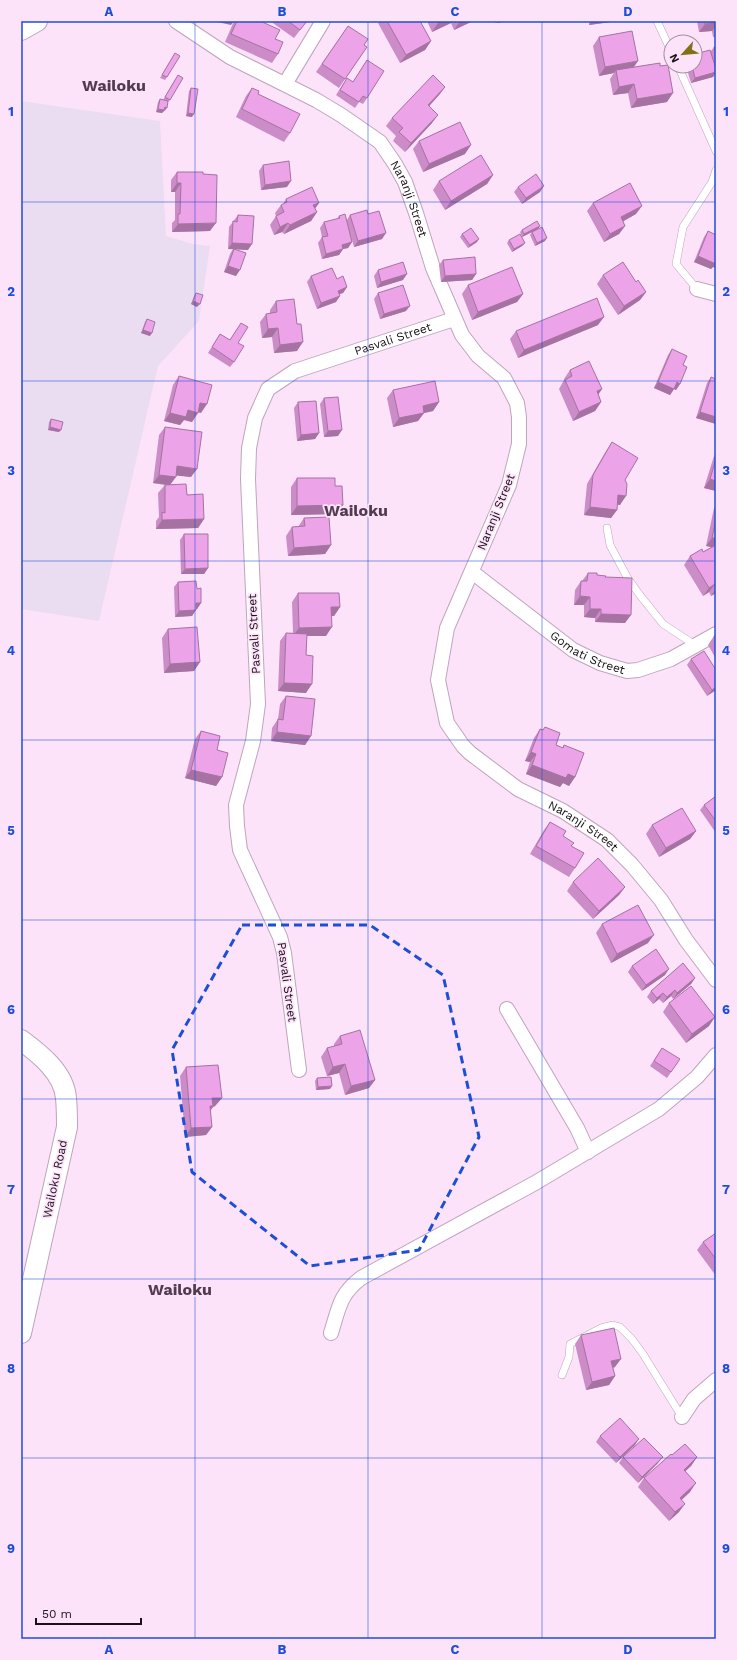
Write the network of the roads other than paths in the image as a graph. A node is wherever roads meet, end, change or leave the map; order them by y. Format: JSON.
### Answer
{"nodes":[{"id":1,"x":37,"y":21,"type":"edge"},
{"id":2,"x":176,"y":21,"type":"edge"},
{"id":3,"x":323,"y":21,"type":"edge"},
{"id":4,"x":657,"y":21,"type":"edge"},
{"id":5,"x":21,"y":30,"type":"edge"},
{"id":6,"x":663,"y":34,"type":"edge"},
{"id":7,"x":682,"y":74,"type":"edge"},
{"id":8,"x":285,"y":84,"type":"junction"},
{"id":9,"x":716,"y":151,"type":"edge"},
{"id":10,"x":716,"y":170,"type":"edge"},
{"id":11,"x":697,"y":289,"type":"joint"},
{"id":12,"x":716,"y":294,"type":"edge"},
{"id":13,"x":454,"y":318,"type":"junction"},
{"id":14,"x":607,"y":528,"type":"dead end"},
{"id":15,"x":472,"y":572,"type":"junction"},
{"id":16,"x":716,"y":634,"type":"edge"},
{"id":17,"x":695,"y":645,"type":"junction"},
{"id":18,"x":716,"y":980,"type":"edge"},
{"id":19,"x":507,"y":1009,"type":"dead end"},
{"id":20,"x":21,"y":1040,"type":"edge"},
{"id":21,"x":716,"y":1055,"type":"edge"},
{"id":22,"x":299,"y":1070,"type":"dead end"},
{"id":23,"x":588,"y":1152,"type":"junction"},
{"id":24,"x":21,"y":1333,"type":"edge"},
{"id":25,"x":331,"y":1333,"type":"dead end"},
{"id":26,"x":562,"y":1375,"type":"dead end"},
{"id":27,"x":716,"y":1380,"type":"edge"},
{"id":28,"x":682,"y":1417,"type":"joint"}],
"edges":[{"from":1,"to":5,"type":"street"},
{"from":2,"to":8,"type":"street","name":"Naranji Street"},
{"from":3,"to":8,"type":"street"},
{"from":4,"to":6,"type":"lane"},
{"from":7,"to":9,"type":"lane"},
{"from":8,"to":13,"type":"street","name":"Naranji Street"},
{"from":10,"to":11,"type":"lane"},
{"from":11,"to":12,"type":"street"},
{"from":13,"to":15,"type":"street","name":"Naranji Street"},
{"from":13,"to":22,"type":"street","name":"Pasvali Street"},
{"from":14,"to":17,"type":"lane"},
{"from":15,"to":17,"type":"street","name":"Gomati Street"},
{"from":15,"to":18,"type":"street","name":"Naranji Street"},
{"from":16,"to":17,"type":"street","name":"Gomati Street"},
{"from":19,"to":23,"type":"street"},
{"from":20,"to":24,"type":"street","name":"Wailoku Road"},
{"from":21,"to":23,"type":"street"},
{"from":23,"to":25,"type":"street"},
{"from":26,"to":28,"type":"lane"},
{"from":27,"to":28,"type":"street"}]}
